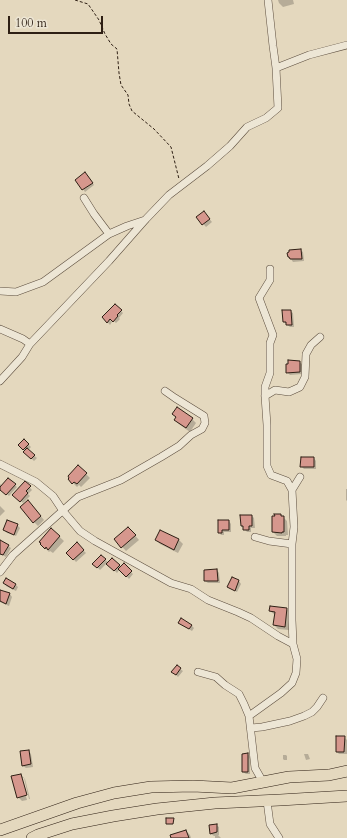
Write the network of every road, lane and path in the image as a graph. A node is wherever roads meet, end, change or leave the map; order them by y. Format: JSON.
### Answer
{"nodes":[{"id":1,"x":75,"y":0,"type":"edge"},
{"id":2,"x":268,"y":0,"type":"edge"},
{"id":3,"x":347,"y":45,"type":"edge"},
{"id":4,"x":276,"y":68,"type":"junction"},
{"id":5,"x":182,"y":186,"type":"junction"},
{"id":6,"x":84,"y":198,"type":"dead end"},
{"id":7,"x":146,"y":220,"type":"junction"},
{"id":8,"x":109,"y":234,"type":"junction"},
{"id":9,"x":270,"y":269,"type":"dead end"},
{"id":10,"x":0,"y":291,"type":"edge"},
{"id":11,"x":0,"y":329,"type":"edge"},
{"id":12,"x":320,"y":337,"type":"dead end"},
{"id":13,"x":30,"y":344,"type":"junction"},
{"id":14,"x":0,"y":381,"type":"edge"},
{"id":15,"x":165,"y":391,"type":"dead end"},
{"id":16,"x":265,"y":396,"type":"junction"},
{"id":17,"x":0,"y":464,"type":"edge"},
{"id":18,"x":300,"y":477,"type":"dead end"},
{"id":19,"x":292,"y":490,"type":"junction"},
{"id":20,"x":63,"y":511,"type":"junction"},
{"id":21,"x":254,"y":537,"type":"dead end"},
{"id":22,"x":292,"y":544,"type":"junction"},
{"id":23,"x":0,"y":572,"type":"edge"},
{"id":24,"x":293,"y":644,"type":"junction"},
{"id":25,"x":198,"y":672,"type":"dead end"},
{"id":26,"x":323,"y":698,"type":"dead end"},
{"id":27,"x":249,"y":716,"type":"junction"},
{"id":28,"x":250,"y":728,"type":"junction"},
{"id":29,"x":347,"y":770,"type":"edge"},
{"id":30,"x":263,"y":782,"type":"junction"},
{"id":31,"x":347,"y":796,"type":"edge"},
{"id":32,"x":267,"y":801,"type":"junction"},
{"id":33,"x":0,"y":830,"type":"edge"},
{"id":34,"x":32,"y":838,"type":"edge"},
{"id":35,"x":279,"y":838,"type":"edge"}],
"edges":[{"from":1,"to":5,"type":"path"},
{"from":2,"to":4,"type":"street"},
{"from":3,"to":4,"type":"street"},
{"from":4,"to":5,"type":"street"},
{"from":5,"to":7,"type":"street"},
{"from":6,"to":8,"type":"street"},
{"from":7,"to":8,"type":"street"},
{"from":7,"to":13,"type":"street"},
{"from":8,"to":10,"type":"street"},
{"from":9,"to":16,"type":"street"},
{"from":11,"to":13,"type":"street"},
{"from":12,"to":16,"type":"street"},
{"from":13,"to":14,"type":"street"},
{"from":15,"to":20,"type":"street"},
{"from":16,"to":19,"type":"street"},
{"from":17,"to":20,"type":"street"},
{"from":18,"to":19,"type":"street"},
{"from":19,"to":22,"type":"street"},
{"from":20,"to":23,"type":"street"},
{"from":20,"to":24,"type":"street"},
{"from":21,"to":22,"type":"street"},
{"from":22,"to":24,"type":"street"},
{"from":24,"to":27,"type":"street"},
{"from":25,"to":27,"type":"street"},
{"from":26,"to":28,"type":"street"},
{"from":27,"to":28,"type":"street"},
{"from":28,"to":30,"type":"street"},
{"from":29,"to":30,"type":"main road"},
{"from":30,"to":33,"type":"main road"},
{"from":31,"to":32,"type":"main road"},
{"from":32,"to":34,"type":"main road"},
{"from":32,"to":35,"type":"street"}]}
